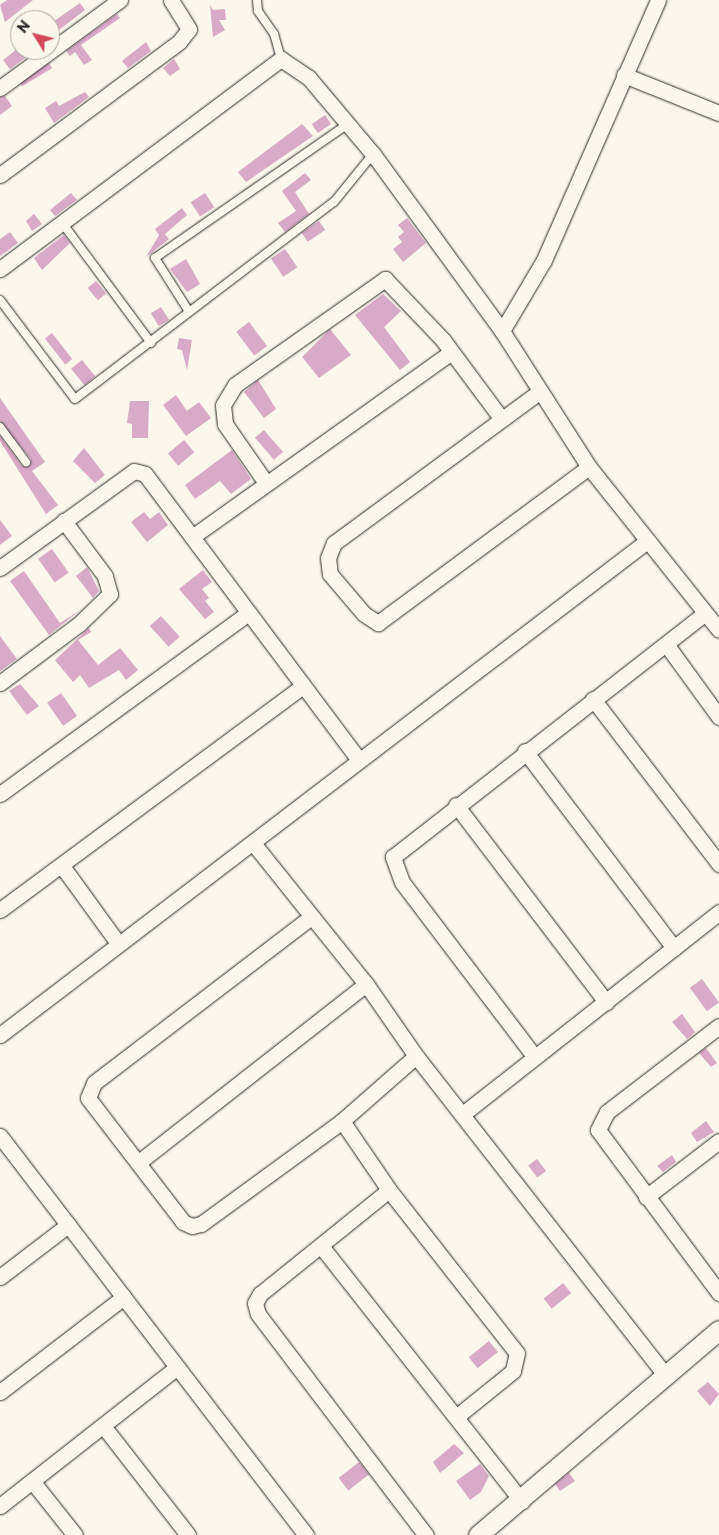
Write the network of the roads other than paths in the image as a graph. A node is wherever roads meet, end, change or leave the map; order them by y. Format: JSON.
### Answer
{"nodes":[{"id":1,"x":120,"y":0,"type":"edge"},
{"id":2,"x":170,"y":0,"type":"edge"},
{"id":3,"x":258,"y":0,"type":"edge"},
{"id":4,"x":658,"y":0,"type":"edge"},
{"id":5,"x":281,"y":59,"type":"junction"},
{"id":6,"x":624,"y":74,"type":"junction"},
{"id":7,"x":0,"y":88,"type":"edge"},
{"id":8,"x":719,"y":113,"type":"edge"},
{"id":9,"x":348,"y":124,"type":"junction"},
{"id":10,"x":373,"y":154,"type":"junction"},
{"id":11,"x":0,"y":176,"type":"edge"},
{"id":12,"x":62,"y":224,"type":"junction"},
{"id":13,"x":0,"y":269,"type":"edge"},
{"id":14,"x":0,"y":300,"type":"edge"},
{"id":15,"x":188,"y":310,"type":"junction"},
{"id":16,"x":502,"y":331,"type":"junction"},
{"id":17,"x":151,"y":343,"type":"junction"},
{"id":18,"x":451,"y":352,"type":"junction"},
{"id":19,"x":539,"y":392,"type":"junction"},
{"id":20,"x":502,"y":418,"type":"junction"},
{"id":21,"x":0,"y":427,"type":"edge"},
{"id":22,"x":26,"y":462,"type":"dead end"},
{"id":23,"x":589,"y":467,"type":"junction"},
{"id":24,"x":266,"y":483,"type":"junction"},
{"id":25,"x":64,"y":521,"type":"junction"},
{"id":26,"x":192,"y":537,"type":"junction"},
{"id":27,"x":647,"y":540,"type":"junction"},
{"id":28,"x":0,"y":568,"type":"edge"},
{"id":29,"x":248,"y":613,"type":"junction"},
{"id":30,"x":705,"y":613,"type":"junction"},
{"id":31,"x":719,"y":630,"type":"edge"},
{"id":32,"x":666,"y":644,"type":"junction"},
{"id":33,"x":0,"y":683,"type":"edge"},
{"id":34,"x":301,"y":686,"type":"junction"},
{"id":35,"x":593,"y":700,"type":"junction"},
{"id":36,"x":719,"y":717,"type":"edge"},
{"id":37,"x":526,"y":751,"type":"junction"},
{"id":38,"x":358,"y":760,"type":"junction"},
{"id":39,"x":0,"y":794,"type":"edge"},
{"id":40,"x":456,"y":805,"type":"junction"},
{"id":41,"x":253,"y":843,"type":"junction"},
{"id":42,"x":719,"y":864,"type":"edge"},
{"id":43,"x":62,"y":866,"type":"junction"},
{"id":44,"x":0,"y":910,"type":"edge"},
{"id":45,"x":719,"y":912,"type":"edge"},
{"id":46,"x":311,"y":917,"type":"junction"},
{"id":47,"x":118,"y":943,"type":"junction"},
{"id":48,"x":674,"y":948,"type":"junction"},
{"id":49,"x":366,"y":984,"type":"junction"},
{"id":50,"x":606,"y":1002,"type":"junction"},
{"id":51,"x":719,"y":1026,"type":"edge"},
{"id":52,"x":0,"y":1035,"type":"edge"},
{"id":53,"x":416,"y":1056,"type":"junction"},
{"id":54,"x":534,"y":1056,"type":"junction"},
{"id":55,"x":464,"y":1113,"type":"junction"},
{"id":56,"x":342,"y":1121,"type":"junction"},
{"id":57,"x":0,"y":1136,"type":"edge"},
{"id":58,"x":719,"y":1140,"type":"edge"},
{"id":59,"x":5,"y":1154,"type":"edge"},
{"id":60,"x":139,"y":1162,"type":"junction"},
{"id":61,"x":389,"y":1190,"type":"junction"},
{"id":62,"x":646,"y":1197,"type":"junction"},
{"id":63,"x":68,"y":1225,"type":"junction"},
{"id":64,"x":321,"y":1246,"type":"junction"},
{"id":65,"x":0,"y":1277,"type":"edge"},
{"id":66,"x":719,"y":1293,"type":"edge"},
{"id":67,"x":124,"y":1297,"type":"junction"},
{"id":68,"x":719,"y":1330,"type":"edge"},
{"id":69,"x":176,"y":1366,"type":"junction"},
{"id":70,"x":666,"y":1376,"type":"junction"},
{"id":71,"x":0,"y":1392,"type":"edge"},
{"id":72,"x":456,"y":1417,"type":"junction"},
{"id":73,"x":104,"y":1427,"type":"junction"},
{"id":74,"x":32,"y":1481,"type":"junction"},
{"id":75,"x":522,"y":1501,"type":"junction"},
{"id":76,"x":0,"y":1506,"type":"edge"},
{"id":77,"x":304,"y":1534,"type":"edge"},
{"id":78,"x":75,"y":1535,"type":"edge"},
{"id":79,"x":188,"y":1535,"type":"edge"},
{"id":80,"x":426,"y":1535,"type":"edge"},
{"id":81,"x":478,"y":1535,"type":"edge"}],
"edges":[{"from":1,"to":7,"type":"street"},
{"from":2,"to":11,"type":"street"},
{"from":3,"to":5,"type":"lane"},
{"from":4,"to":6,"type":"street"},
{"from":5,"to":9,"type":"street"},
{"from":5,"to":12,"type":"street"},
{"from":6,"to":8,"type":"street"},
{"from":6,"to":16,"type":"street"},
{"from":9,"to":10,"type":"street"},
{"from":9,"to":15,"type":"lane"},
{"from":10,"to":15,"type":"lane"},
{"from":10,"to":16,"type":"street"},
{"from":12,"to":13,"type":"street"},
{"from":12,"to":17,"type":"lane"},
{"from":14,"to":17,"type":"lane"},
{"from":15,"to":17,"type":"lane"},
{"from":16,"to":19,"type":"street"},
{"from":18,"to":20,"type":"street"},
{"from":18,"to":24,"type":"street"},
{"from":18,"to":24,"type":"street"},
{"from":19,"to":20,"type":"street"},
{"from":19,"to":23,"type":"street"},
{"from":20,"to":23,"type":"street"},
{"from":21,"to":22,"type":"lane"},
{"from":23,"to":27,"type":"street"},
{"from":24,"to":26,"type":"street"},
{"from":25,"to":26,"type":"street"},
{"from":25,"to":28,"type":"street"},
{"from":25,"to":33,"type":"street"},
{"from":26,"to":29,"type":"street"},
{"from":27,"to":30,"type":"street"},
{"from":27,"to":38,"type":"street"},
{"from":29,"to":34,"type":"street"},
{"from":29,"to":39,"type":"street"},
{"from":30,"to":31,"type":"street"},
{"from":30,"to":32,"type":"street"},
{"from":32,"to":35,"type":"street"},
{"from":32,"to":36,"type":"street"},
{"from":34,"to":38,"type":"street"},
{"from":34,"to":43,"type":"street"},
{"from":35,"to":37,"type":"street"},
{"from":35,"to":42,"type":"street"},
{"from":37,"to":40,"type":"street"},
{"from":37,"to":48,"type":"street"},
{"from":38,"to":41,"type":"street"},
{"from":40,"to":50,"type":"street"},
{"from":40,"to":54,"type":"street"},
{"from":41,"to":46,"type":"street"},
{"from":41,"to":47,"type":"street"},
{"from":43,"to":44,"type":"street"},
{"from":43,"to":47,"type":"street"},
{"from":45,"to":48,"type":"street"},
{"from":46,"to":49,"type":"street"},
{"from":46,"to":60,"type":"street"},
{"from":47,"to":52,"type":"street"},
{"from":48,"to":50,"type":"street"},
{"from":49,"to":53,"type":"street"},
{"from":49,"to":60,"type":"street"},
{"from":50,"to":54,"type":"street"},
{"from":51,"to":62,"type":"street"},
{"from":53,"to":55,"type":"street"},
{"from":53,"to":56,"type":"street"},
{"from":54,"to":55,"type":"street"},
{"from":55,"to":70,"type":"street"},
{"from":56,"to":60,"type":"street"},
{"from":56,"to":61,"type":"street"},
{"from":57,"to":59,"type":"street"},
{"from":58,"to":62,"type":"street"},
{"from":59,"to":63,"type":"street"},
{"from":61,"to":64,"type":"street"},
{"from":61,"to":72,"type":"street"},
{"from":62,"to":66,"type":"street"},
{"from":63,"to":65,"type":"street"},
{"from":63,"to":67,"type":"street"},
{"from":64,"to":72,"type":"street"},
{"from":64,"to":80,"type":"street"},
{"from":67,"to":69,"type":"street"},
{"from":67,"to":71,"type":"street"},
{"from":68,"to":70,"type":"street"},
{"from":69,"to":73,"type":"street"},
{"from":69,"to":77,"type":"street"},
{"from":70,"to":75,"type":"street"},
{"from":72,"to":75,"type":"street"},
{"from":73,"to":74,"type":"street"},
{"from":73,"to":79,"type":"street"},
{"from":74,"to":76,"type":"street"},
{"from":74,"to":78,"type":"street"},
{"from":75,"to":81,"type":"street"}]}
